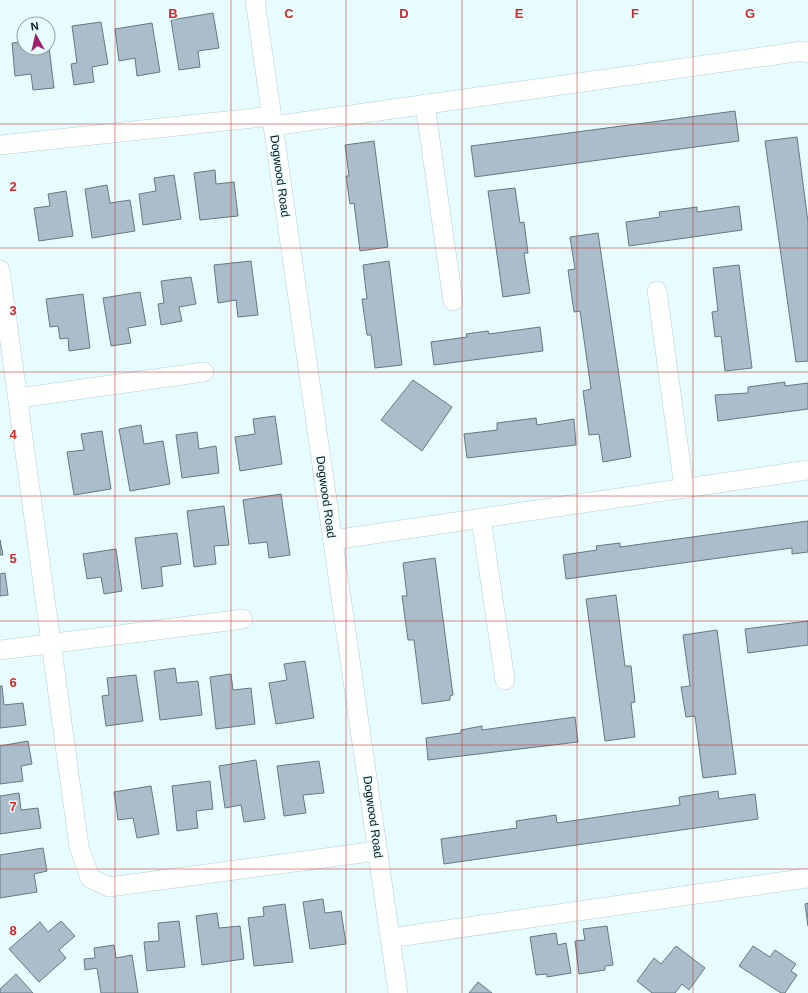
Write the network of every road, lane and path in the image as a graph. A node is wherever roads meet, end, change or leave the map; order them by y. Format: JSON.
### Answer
{"nodes":[{"id":1,"x":255,"y":0,"type":"edge"},
{"id":2,"x":808,"y":53,"type":"edge"},
{"id":3,"x":425,"y":104,"type":"junction"},
{"id":4,"x":272,"y":121,"type":"junction"},
{"id":5,"x":0,"y":145,"type":"edge"},
{"id":6,"x":0,"y":270,"type":"edge"},
{"id":7,"x":657,"y":291,"type":"dead end"},
{"id":8,"x":453,"y":301,"type":"dead end"},
{"id":9,"x":204,"y":372,"type":"dead end"},
{"id":10,"x":18,"y":398,"type":"junction"},
{"id":11,"x":808,"y":470,"type":"edge"},
{"id":12,"x":684,"y":488,"type":"junction"},
{"id":13,"x":481,"y":518,"type":"junction"},
{"id":14,"x":333,"y":540,"type":"junction"},
{"id":15,"x":243,"y":619,"type":"dead end"},
{"id":16,"x":51,"y":643,"type":"junction"},
{"id":17,"x":0,"y":650,"type":"edge"},
{"id":18,"x":504,"y":680,"type":"dead end"},
{"id":19,"x":378,"y":851,"type":"junction"},
{"id":20,"x":808,"y":878,"type":"edge"},
{"id":21,"x":390,"y":938,"type":"junction"},
{"id":22,"x":398,"y":993,"type":"edge"}],
"edges":[{"from":1,"to":4,"type":"street","name":"Dogwood Road"},
{"from":2,"to":3,"type":"street"},
{"from":3,"to":4,"type":"street"},
{"from":3,"to":8,"type":"street"},
{"from":4,"to":5,"type":"street"},
{"from":4,"to":14,"type":"street","name":"Dogwood Road"},
{"from":6,"to":10,"type":"street"},
{"from":7,"to":12,"type":"street"},
{"from":9,"to":10,"type":"street"},
{"from":10,"to":16,"type":"street"},
{"from":11,"to":12,"type":"street"},
{"from":12,"to":13,"type":"street"},
{"from":13,"to":14,"type":"street"},
{"from":13,"to":18,"type":"street"},
{"from":14,"to":19,"type":"street","name":"Dogwood Road"},
{"from":15,"to":16,"type":"street"},
{"from":16,"to":17,"type":"street"},
{"from":16,"to":19,"type":"street"},
{"from":19,"to":21,"type":"street","name":"Dogwood Road"},
{"from":20,"to":21,"type":"street"},
{"from":21,"to":22,"type":"street","name":"Dogwood Road"}]}
